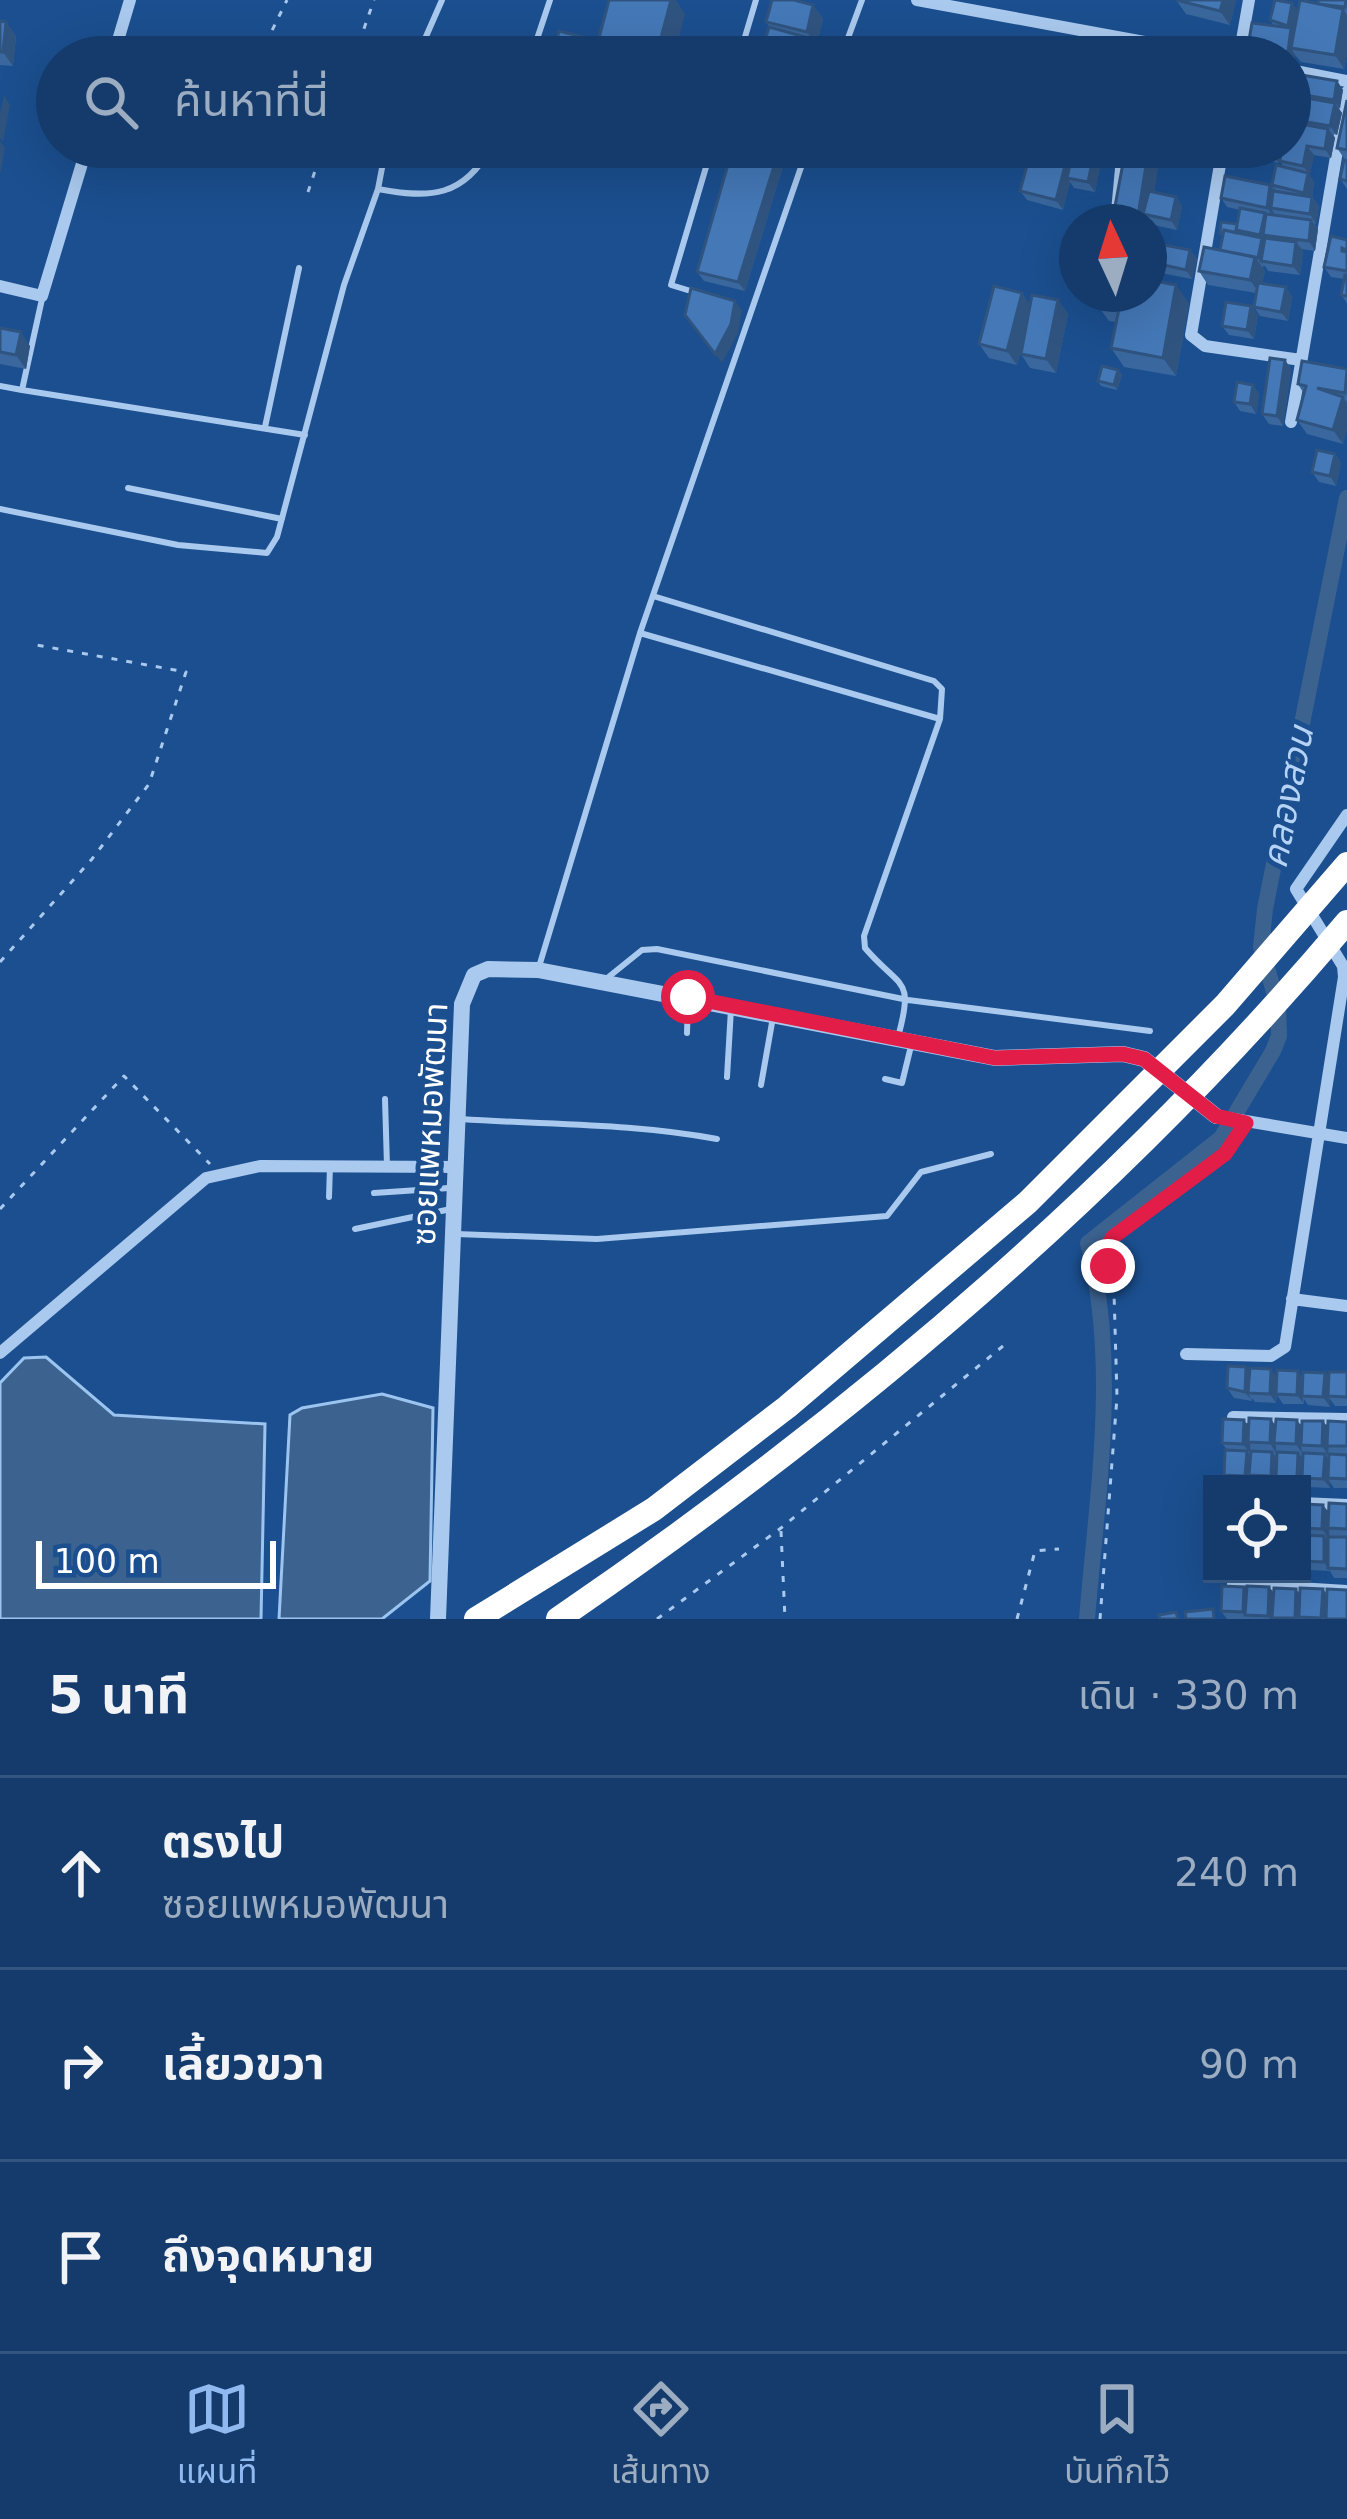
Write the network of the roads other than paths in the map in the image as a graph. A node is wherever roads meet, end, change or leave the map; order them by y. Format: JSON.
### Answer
{"nodes":[{"id":1,"x":130,"y":0,"type":"edge"},
{"id":2,"x":442,"y":0,"type":"edge"},
{"id":3,"x":550,"y":0,"type":"edge"},
{"id":4,"x":756,"y":0,"type":"edge"},
{"id":5,"x":862,"y":0,"type":"edge"},
{"id":6,"x":917,"y":0,"type":"edge"},
{"id":7,"x":1249,"y":0,"type":"edge"},
{"id":8,"x":119,"y":36,"type":"edge"},
{"id":9,"x":426,"y":36,"type":"edge"},
{"id":10,"x":538,"y":36,"type":"edge"},
{"id":11,"x":745,"y":36,"type":"edge"},
{"id":12,"x":849,"y":36,"type":"edge"},
{"id":13,"x":1113,"y":36,"type":"edge"},
{"id":14,"x":1243,"y":36,"type":"edge"},
{"id":15,"x":1311,"y":74,"type":"edge"},
{"id":16,"x":1347,"y":81,"type":"edge"},
{"id":17,"x":1347,"y":92,"type":"edge"},
{"id":18,"x":81,"y":168,"type":"edge"},
{"id":19,"x":382,"y":168,"type":"edge"},
{"id":20,"x":480,"y":168,"type":"edge"},
{"id":21,"x":706,"y":168,"type":"edge"},
{"id":22,"x":801,"y":168,"type":"edge"},
{"id":23,"x":1118,"y":168,"type":"edge"},
{"id":24,"x":1219,"y":168,"type":"edge"},
{"id":25,"x":378,"y":189,"type":"junction"},
{"id":26,"x":1115,"y":204,"type":"edge"},
{"id":27,"x":298,"y":268,"type":"dead end"},
{"id":28,"x":0,"y":286,"type":"edge"},
{"id":29,"x":42,"y":296,"type":"junction"},
{"id":30,"x":710,"y":298,"type":"edge"},
{"id":31,"x":1301,"y":360,"type":"junction"},
{"id":32,"x":0,"y":386,"type":"edge"},
{"id":33,"x":22,"y":390,"type":"junction"},
{"id":34,"x":1291,"y":422,"type":"dead end"},
{"id":35,"x":265,"y":427,"type":"junction"},
{"id":36,"x":305,"y":435,"type":"junction"},
{"id":37,"x":128,"y":488,"type":"dead end"},
{"id":38,"x":0,"y":509,"type":"edge"},
{"id":39,"x":282,"y":519,"type":"junction"},
{"id":40,"x":653,"y":596,"type":"junction"},
{"id":41,"x":640,"y":633,"type":"junction"},
{"id":42,"x":940,"y":719,"type":"junction"},
{"id":43,"x":1347,"y":815,"type":"edge"},
{"id":44,"x":1347,"y":864,"type":"edge"},
{"id":45,"x":1347,"y":922,"type":"edge"},
{"id":46,"x":538,"y":970,"type":"junction"},
{"id":47,"x":604,"y":982,"type":"junction"},
{"id":48,"x":688,"y":997,"type":"junction"},
{"id":49,"x":908,"y":1000,"type":"junction"},
{"id":50,"x":731,"y":1004,"type":"junction"},
{"id":51,"x":774,"y":1012,"type":"junction"},
{"id":52,"x":1150,"y":1031,"type":"dead end"},
{"id":53,"x":687,"y":1033,"type":"dead end"},
{"id":54,"x":905,"y":1038,"type":"junction"},
{"id":55,"x":727,"y":1077,"type":"dead end"},
{"id":56,"x":885,"y":1079,"type":"dead end"},
{"id":57,"x":761,"y":1085,"type":"dead end"},
{"id":58,"x":385,"y":1100,"type":"dead end"},
{"id":59,"x":1216,"y":1116,"type":"joint"},
{"id":60,"x":458,"y":1118,"type":"junction"},
{"id":61,"x":1320,"y":1133,"type":"junction"},
{"id":62,"x":1347,"y":1138,"type":"edge"},
{"id":63,"x":717,"y":1139,"type":"dead end"},
{"id":64,"x":992,"y":1154,"type":"dead end"},
{"id":65,"x":331,"y":1166,"type":"junction"},
{"id":66,"x":387,"y":1166,"type":"junction"},
{"id":67,"x":456,"y":1167,"type":"junction"},
{"id":68,"x":456,"y":1187,"type":"junction"},
{"id":69,"x":374,"y":1193,"type":"dead end"},
{"id":70,"x":329,"y":1197,"type":"dead end"},
{"id":71,"x":455,"y":1208,"type":"junction"},
{"id":72,"x":355,"y":1229,"type":"dead end"},
{"id":73,"x":454,"y":1234,"type":"junction"},
{"id":74,"x":1292,"y":1299,"type":"junction"},
{"id":75,"x":1347,"y":1306,"type":"edge"},
{"id":76,"x":0,"y":1354,"type":"edge"},
{"id":77,"x":1186,"y":1354,"type":"dead end"},
{"id":78,"x":1233,"y":1417,"type":"edge"},
{"id":79,"x":1347,"y":1419,"type":"edge"},
{"id":80,"x":1311,"y":1503,"type":"edge"},
{"id":81,"x":1347,"y":1505,"type":"edge"},
{"id":82,"x":1233,"y":1584,"type":"edge"},
{"id":83,"x":1347,"y":1591,"type":"edge"},
{"id":84,"x":438,"y":1619,"type":"edge"},
{"id":85,"x":476,"y":1619,"type":"edge"},
{"id":86,"x":557,"y":1619,"type":"edge"}],
"edges":[{"from":1,"to":8,"type":"street"},
{"from":2,"to":9,"type":"lane"},
{"from":3,"to":10,"type":"lane"},
{"from":4,"to":11,"type":"lane"},
{"from":5,"to":12,"type":"lane"},
{"from":6,"to":13,"type":"street"},
{"from":7,"to":14,"type":"street"},
{"from":15,"to":16,"type":"street"},
{"from":17,"to":31,"type":"street"},
{"from":18,"to":29,"type":"street"},
{"from":19,"to":25,"type":"lane"},
{"from":20,"to":25,"type":"lane"},
{"from":21,"to":30,"type":"lane"},
{"from":22,"to":40,"type":"lane"},
{"from":23,"to":26,"type":"lane"},
{"from":24,"to":31,"type":"street"},
{"from":25,"to":36,"type":"lane"},
{"from":27,"to":35,"type":"lane"},
{"from":28,"to":29,"type":"street"},
{"from":29,"to":33,"type":"lane"},
{"from":31,"to":34,"type":"street"},
{"from":32,"to":33,"type":"lane"},
{"from":33,"to":35,"type":"lane"},
{"from":35,"to":36,"type":"lane"},
{"from":36,"to":39,"type":"lane"},
{"from":37,"to":39,"type":"lane"},
{"from":38,"to":39,"type":"lane"},
{"from":40,"to":41,"type":"lane"},
{"from":40,"to":42,"type":"lane"},
{"from":41,"to":42,"type":"lane"},
{"from":41,"to":46,"type":"lane"},
{"from":42,"to":49,"type":"lane"},
{"from":43,"to":61,"type":"street"},
{"from":44,"to":85,"type":"highway","bridge":true},
{"from":45,"to":86,"type":"highway","bridge":true},
{"from":46,"to":47,"type":"street","name":"ซอยแพหมอพัฒนา"},
{"from":46,"to":60,"type":"street","name":"ซอยแพหมอพัฒนา"},
{"from":47,"to":48,"type":"street","name":"ซอยแพหมอพัฒนา"},
{"from":47,"to":49,"type":"lane"},
{"from":48,"to":50,"type":"street","name":"ซอยแพหมอพัฒนา"},
{"from":48,"to":53,"type":"lane"},
{"from":49,"to":52,"type":"lane"},
{"from":49,"to":54,"type":"lane"},
{"from":50,"to":51,"type":"street","name":"ซอยแพหมอพัฒนา"},
{"from":50,"to":55,"type":"lane"},
{"from":51,"to":54,"type":"street","name":"ซอยแพหมอพัฒนา"},
{"from":51,"to":57,"type":"lane"},
{"from":54,"to":56,"type":"lane"},
{"from":54,"to":59,"type":"street","name":"ซอยแพหมอพัฒนา"},
{"from":58,"to":66,"type":"lane"},
{"from":59,"to":61,"type":"street"},
{"from":60,"to":63,"type":"lane"},
{"from":60,"to":67,"type":"street","name":"ซอยแพหมอพัฒนา"},
{"from":61,"to":62,"type":"street"},
{"from":61,"to":74,"type":"street"},
{"from":64,"to":73,"type":"lane"},
{"from":65,"to":66,"type":"street"},
{"from":65,"to":70,"type":"lane"},
{"from":65,"to":76,"type":"street"},
{"from":66,"to":67,"type":"street"},
{"from":67,"to":68,"type":"street","name":"ซอยแพหมอพัฒนา"},
{"from":68,"to":69,"type":"lane"},
{"from":68,"to":71,"type":"street","name":"ซอยแพหมอพัฒนา"},
{"from":68,"to":73,"type":"lane"},
{"from":71,"to":72,"type":"lane"},
{"from":71,"to":73,"type":"street","name":"ซอยแพหมอพัฒนา"},
{"from":73,"to":84,"type":"street","name":"ซอยแพหมอพัฒนา"},
{"from":74,"to":75,"type":"street"},
{"from":74,"to":77,"type":"street"},
{"from":78,"to":79,"type":"street"},
{"from":80,"to":81,"type":"street"},
{"from":82,"to":83,"type":"street"}]}
